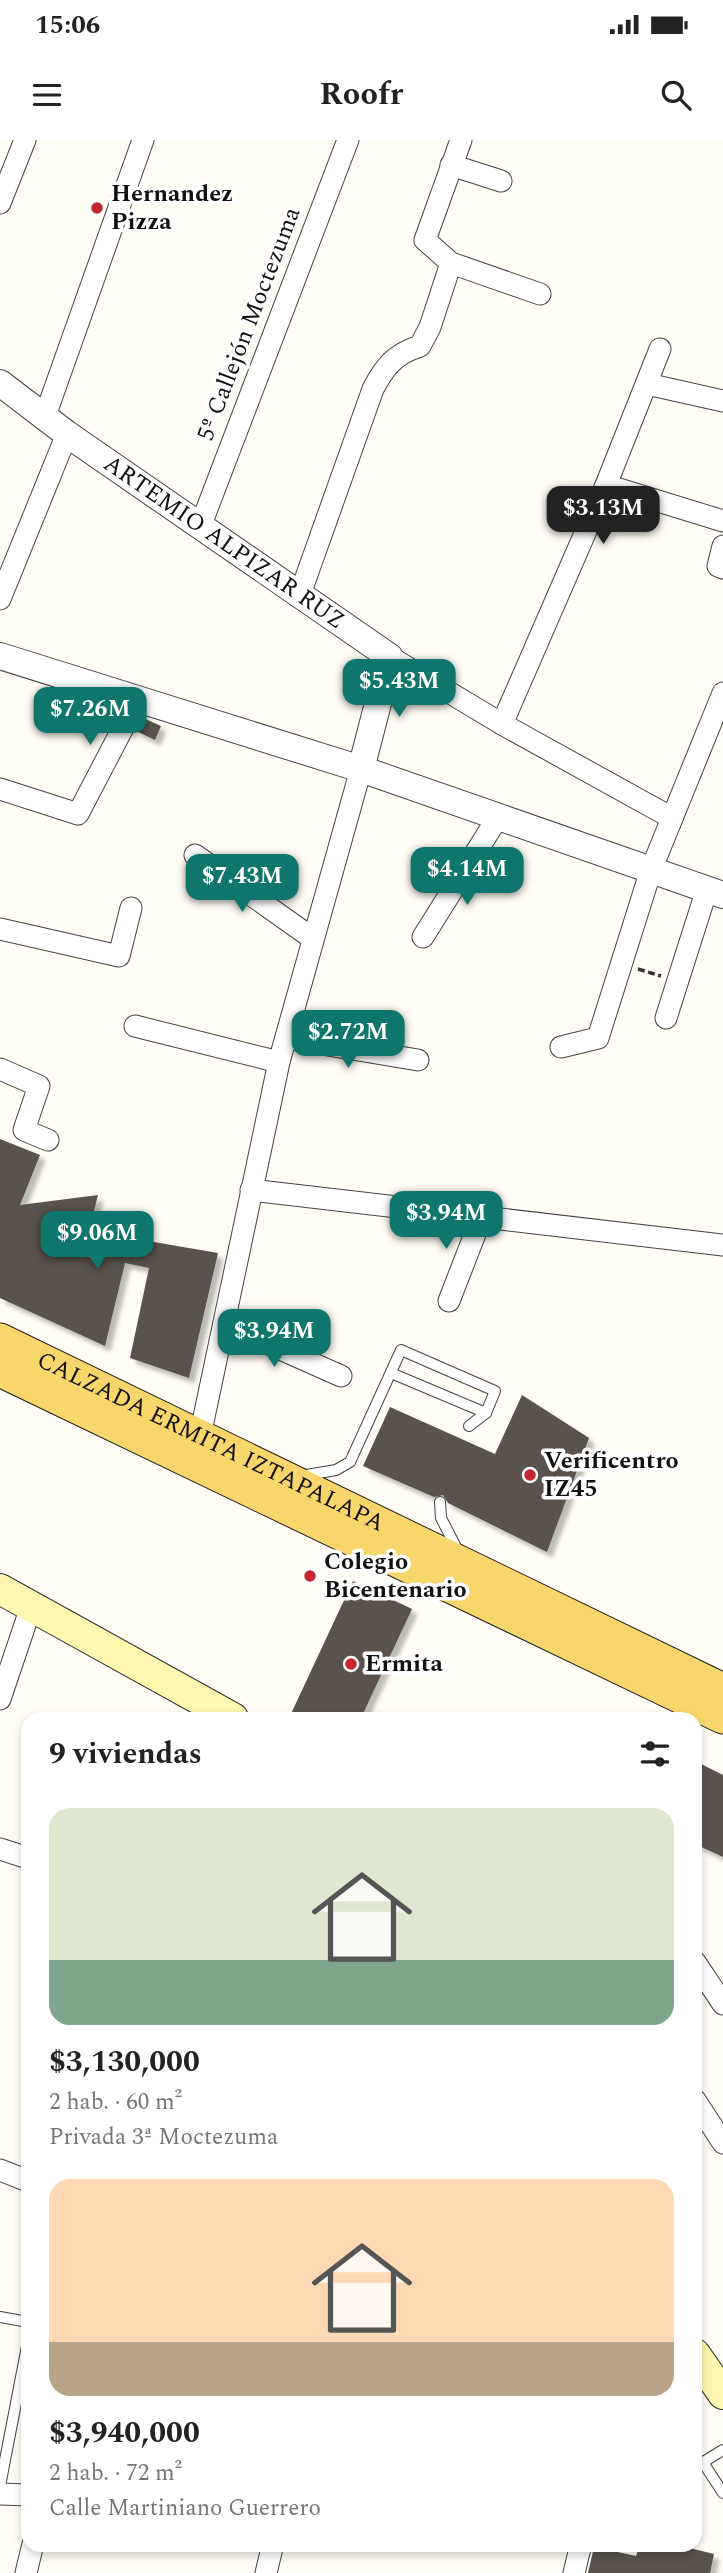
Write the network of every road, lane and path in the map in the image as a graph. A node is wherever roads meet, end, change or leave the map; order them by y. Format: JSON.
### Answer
{"nodes":[{"id":1,"x":25,"y":140,"type":"edge"},
{"id":2,"x":143,"y":140,"type":"edge"},
{"id":3,"x":348,"y":140,"type":"edge"},
{"id":4,"x":461,"y":140,"type":"edge"},
{"id":5,"x":451,"y":165,"type":"junction"},
{"id":6,"x":501,"y":181,"type":"dead end"},
{"id":7,"x":0,"y":203,"type":"edge"},
{"id":8,"x":451,"y":263,"type":"junction"},
{"id":9,"x":540,"y":294,"type":"dead end"},
{"id":10,"x":660,"y":349,"type":"dead end"},
{"id":11,"x":0,"y":383,"type":"edge"},
{"id":12,"x":647,"y":384,"type":"junction"},
{"id":13,"x":723,"y":401,"type":"edge"},
{"id":14,"x":45,"y":416,"type":"junction"},
{"id":15,"x":67,"y":434,"type":"junction"},
{"id":16,"x":606,"y":485,"type":"junction"},
{"id":17,"x":723,"y":521,"type":"edge"},
{"id":18,"x":200,"y":527,"type":"junction"},
{"id":19,"x":723,"y":546,"type":"edge"},
{"id":20,"x":723,"y":568,"type":"edge"},
{"id":21,"x":299,"y":597,"type":"junction"},
{"id":22,"x":0,"y":599,"type":"edge"},
{"id":23,"x":0,"y":656,"type":"edge"},
{"id":24,"x":390,"y":657,"type":"junction"},
{"id":25,"x":723,"y":693,"type":"edge"},
{"id":26,"x":138,"y":699,"type":"junction"},
{"id":27,"x":502,"y":724,"type":"junction"},
{"id":28,"x":361,"y":769,"type":"junction"},
{"id":29,"x":0,"y":789,"type":"edge"},
{"id":30,"x":498,"y":817,"type":"junction"},
{"id":31,"x":672,"y":818,"type":"junction"},
{"id":32,"x":195,"y":855,"type":"dead end"},
{"id":33,"x":651,"y":870,"type":"junction"},
{"id":34,"x":715,"y":892,"type":"edge"},
{"id":35,"x":131,"y":908,"type":"dead end"},
{"id":36,"x":0,"y":929,"type":"edge"},
{"id":37,"x":423,"y":937,"type":"dead end"},
{"id":38,"x":312,"y":938,"type":"junction"},
{"id":39,"x":620,"y":963,"type":"junction"},
{"id":40,"x":677,"y":981,"type":"junction"},
{"id":41,"x":666,"y":1017,"type":"dead end"},
{"id":42,"x":135,"y":1027,"type":"dead end"},
{"id":43,"x":286,"y":1038,"type":"junction"},
{"id":44,"x":561,"y":1047,"type":"dead end"},
{"id":45,"x":418,"y":1060,"type":"dead end"},
{"id":46,"x":279,"y":1062,"type":"junction"},
{"id":47,"x":0,"y":1069,"type":"edge"},
{"id":48,"x":48,"y":1140,"type":"dead end"},
{"id":49,"x":251,"y":1190,"type":"junction"},
{"id":50,"x":482,"y":1216,"type":"junction"},
{"id":51,"x":723,"y":1245,"type":"edge"},
{"id":52,"x":449,"y":1301,"type":"dead end"},
{"id":53,"x":225,"y":1324,"type":"junction"},
{"id":54,"x":0,"y":1340,"type":"edge"},
{"id":55,"x":0,"y":1370,"type":"edge"},
{"id":56,"x":391,"y":1373,"type":"junction"},
{"id":57,"x":341,"y":1376,"type":"dead end"},
{"id":58,"x":486,"y":1413,"type":"junction"},
{"id":59,"x":469,"y":1426,"type":"dead end"},
{"id":60,"x":200,"y":1436,"type":"junction"},
{"id":61,"x":289,"y":1478,"type":"junction"},
{"id":62,"x":440,"y":1502,"type":"dead end"},
{"id":63,"x":464,"y":1563,"type":"junction"},
{"id":64,"x":0,"y":1589,"type":"edge"},
{"id":65,"x":32,"y":1607,"type":"junction"},
{"id":66,"x":723,"y":1690,"type":"edge"},
{"id":67,"x":0,"y":1699,"type":"edge"},
{"id":68,"x":222,"y":1712,"type":"edge"},
{"id":69,"x":723,"y":1717,"type":"edge"},
{"id":70,"x":0,"y":1849,"type":"edge"},
{"id":71,"x":21,"y":1856,"type":"edge"},
{"id":72,"x":702,"y":1972,"type":"edge"},
{"id":73,"x":723,"y":2004,"type":"edge"},
{"id":74,"x":702,"y":2111,"type":"edge"},
{"id":75,"x":723,"y":2143,"type":"edge"},
{"id":76,"x":0,"y":2171,"type":"edge"},
{"id":77,"x":21,"y":2178,"type":"edge"},
{"id":78,"x":0,"y":2317,"type":"edge"},
{"id":79,"x":21,"y":2321,"type":"edge"},
{"id":80,"x":702,"y":2362,"type":"edge"},
{"id":81,"x":21,"y":2377,"type":"edge"},
{"id":82,"x":721,"y":2382,"type":"edge"},
{"id":83,"x":723,"y":2450,"type":"edge"},
{"id":84,"x":702,"y":2463,"type":"edge"},
{"id":85,"x":702,"y":2468,"type":"edge"},
{"id":86,"x":0,"y":2486,"type":"edge"},
{"id":87,"x":723,"y":2493,"type":"edge"},
{"id":88,"x":0,"y":2494,"type":"edge"},
{"id":89,"x":21,"y":2495,"type":"edge"},
{"id":90,"x":31,"y":2552,"type":"edge"},
{"id":91,"x":271,"y":2552,"type":"edge"},
{"id":92,"x":579,"y":2552,"type":"edge"},
{"id":93,"x":26,"y":2573,"type":"edge"},
{"id":94,"x":266,"y":2573,"type":"edge"},
{"id":95,"x":574,"y":2573,"type":"edge"}],
"edges":[{"from":1,"to":7,"type":"street"},
{"from":2,"to":14,"type":"street"},
{"from":3,"to":18,"type":"street","name":"5º Callejón Moctezuma"},
{"from":4,"to":5,"type":"street"},
{"from":5,"to":6,"type":"street"},
{"from":5,"to":8,"type":"street"},
{"from":8,"to":9,"type":"street"},
{"from":8,"to":21,"type":"street"},
{"from":10,"to":12,"type":"street"},
{"from":11,"to":14,"type":"street","name":"ARTEMIO ALPIZAR RUZ"},
{"from":12,"to":13,"type":"street"},
{"from":12,"to":16,"type":"street"},
{"from":14,"to":15,"type":"street","name":"ARTEMIO ALPIZAR RUZ"},
{"from":15,"to":18,"type":"street","name":"ARTEMIO ALPIZAR RUZ"},
{"from":15,"to":22,"type":"street"},
{"from":16,"to":17,"type":"street"},
{"from":16,"to":27,"type":"street"},
{"from":18,"to":21,"type":"street","name":"ARTEMIO ALPIZAR RUZ"},
{"from":19,"to":20,"type":"street"},
{"from":21,"to":24,"type":"street","name":"ARTEMIO ALPIZAR RUZ"},
{"from":23,"to":26,"type":"street"},
{"from":24,"to":27,"type":"street","name":"ARTEMIO ALPIZAR RUZ"},
{"from":24,"to":28,"type":"street"},
{"from":25,"to":31,"type":"street"},
{"from":26,"to":28,"type":"street"},
{"from":26,"to":29,"type":"street"},
{"from":27,"to":31,"type":"street","name":"ARTEMIO ALPIZAR RUZ"},
{"from":28,"to":30,"type":"street"},
{"from":28,"to":38,"type":"street"},
{"from":30,"to":33,"type":"street"},
{"from":30,"to":37,"type":"street"},
{"from":31,"to":33,"type":"street"},
{"from":32,"to":38,"type":"street"},
{"from":33,"to":34,"type":"street"},
{"from":33,"to":39,"type":"street"},
{"from":34,"to":40,"type":"street"},
{"from":35,"to":36,"type":"street"},
{"from":38,"to":43,"type":"street"},
{"from":39,"to":40,"type":"path"},
{"from":39,"to":44,"type":"street"},
{"from":40,"to":41,"type":"street"},
{"from":42,"to":46,"type":"street"},
{"from":43,"to":45,"type":"street"},
{"from":43,"to":46,"type":"street"},
{"from":46,"to":49,"type":"street"},
{"from":47,"to":48,"type":"street"},
{"from":49,"to":50,"type":"street"},
{"from":49,"to":53,"type":"street"},
{"from":50,"to":51,"type":"street"},
{"from":50,"to":52,"type":"street"},
{"from":53,"to":57,"type":"street"},
{"from":53,"to":60,"type":"street"},
{"from":54,"to":60,"type":"main road","name":"CALZADA ERMITA IZTAPALAPA"},
{"from":55,"to":69,"type":"main road","name":"CALZADA ERMITA IZTAPALAPA"},
{"from":56,"to":58,"type":"lane"},
{"from":56,"to":58,"type":"lane"},
{"from":56,"to":61,"type":"lane"},
{"from":58,"to":59,"type":"lane"},
{"from":60,"to":61,"type":"main road","name":"CALZADA ERMITA IZTAPALAPA"},
{"from":61,"to":63,"type":"main road","name":"CALZADA ERMITA IZTAPALAPA"},
{"from":62,"to":63,"type":"lane"},
{"from":63,"to":66,"type":"main road","name":"CALZADA ERMITA IZTAPALAPA"},
{"from":64,"to":65,"type":"main road"},
{"from":65,"to":67,"type":"street"},
{"from":65,"to":68,"type":"main road"},
{"from":70,"to":71,"type":"street"},
{"from":72,"to":73,"type":"street"},
{"from":74,"to":75,"type":"street"},
{"from":76,"to":77,"type":"street"},
{"from":78,"to":79,"type":"lane"},
{"from":80,"to":82,"type":"main road"},
{"from":81,"to":86,"type":"lane"},
{"from":83,"to":84,"type":"lane"},
{"from":85,"to":87,"type":"lane"},
{"from":88,"to":89,"type":"street"},
{"from":90,"to":93,"type":"street"},
{"from":91,"to":94,"type":"street"},
{"from":92,"to":95,"type":"street"}]}
